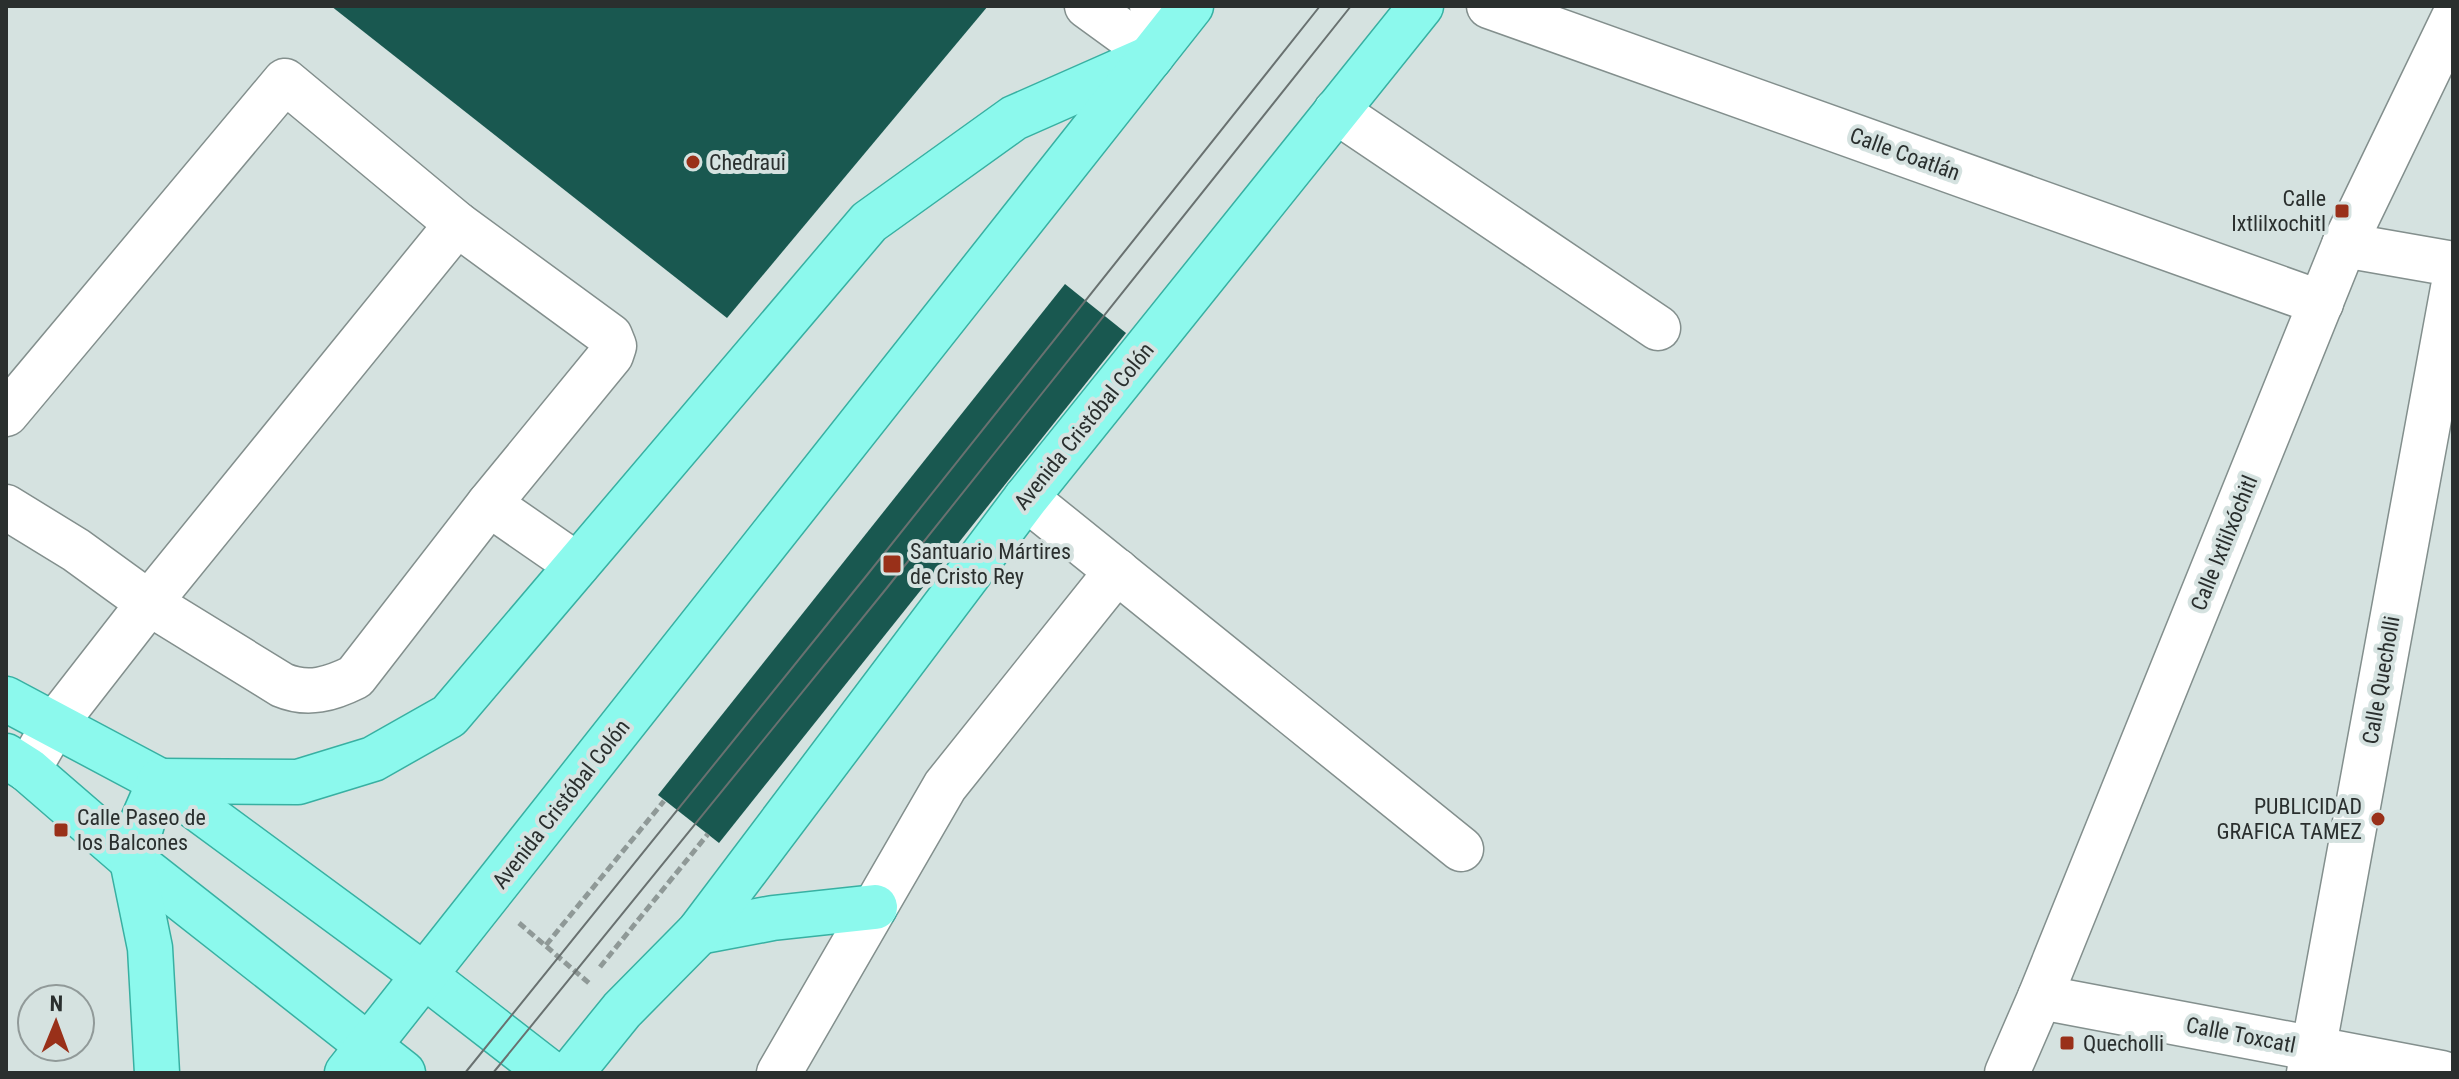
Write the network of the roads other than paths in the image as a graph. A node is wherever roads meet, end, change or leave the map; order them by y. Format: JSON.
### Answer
{"nodes":[{"id":1,"x":1087,"y":6,"type":"edge"},
{"id":2,"x":1191,"y":6,"type":"edge"},
{"id":3,"x":1421,"y":6,"type":"edge"},
{"id":4,"x":1489,"y":6,"type":"edge"},
{"id":5,"x":2453,"y":19,"type":"edge"},
{"id":6,"x":1154,"y":40,"type":"edge"},
{"id":7,"x":1336,"y":111,"type":"junction"},
{"id":8,"x":457,"y":224,"type":"junction"},
{"id":9,"x":2344,"y":245,"type":"junction"},
{"id":10,"x":2453,"y":264,"type":"edge"},
{"id":11,"x":2453,"y":288,"type":"edge"},
{"id":12,"x":2321,"y":303,"type":"junction"},
{"id":13,"x":1658,"y":328,"type":"dead end"},
{"id":14,"x":6,"y":414,"type":"edge"},
{"id":15,"x":1026,"y":498,"type":"junction"},
{"id":16,"x":489,"y":504,"type":"junction"},
{"id":17,"x":6,"y":507,"type":"edge"},
{"id":18,"x":577,"y":565,"type":"junction"},
{"id":19,"x":1117,"y":571,"type":"junction"},
{"id":20,"x":149,"y":603,"type":"junction"},
{"id":21,"x":6,"y":699,"type":"edge"},
{"id":22,"x":54,"y":725,"type":"junction"},
{"id":23,"x":17,"y":763,"type":"edge"},
{"id":24,"x":160,"y":781,"type":"junction"},
{"id":25,"x":1461,"y":849,"type":"dead end"},
{"id":26,"x":132,"y":860,"type":"junction"},
{"id":27,"x":875,"y":907,"type":"junction"},
{"id":28,"x":699,"y":932,"type":"junction"},
{"id":29,"x":425,"y":976,"type":"junction"},
{"id":30,"x":2040,"y":997,"type":"junction"},
{"id":31,"x":357,"y":1060,"type":"edge"},
{"id":32,"x":2311,"y":1061,"type":"edge"},
{"id":33,"x":157,"y":1073,"type":"edge"},
{"id":34,"x":403,"y":1073,"type":"edge"},
{"id":35,"x":550,"y":1073,"type":"edge"},
{"id":36,"x":571,"y":1073,"type":"edge"},
{"id":37,"x":779,"y":1073,"type":"edge"},
{"id":38,"x":2007,"y":1073,"type":"edge"},
{"id":39,"x":2442,"y":1073,"type":"edge"}],
"edges":[{"from":1,"to":6,"type":"street"},
{"from":2,"to":6,"type":"main road","name":"Avenida Cristóbal Colón"},
{"from":3,"to":7,"type":"main road","name":"Avenida Cristóbal Colón"},
{"from":4,"to":12,"type":"street","name":"Calle Coatlán"},
{"from":5,"to":9,"type":"street","name":"Calle Ixtlilxóchitl"},
{"from":6,"to":18,"type":"main road"},
{"from":6,"to":29,"type":"main road","name":"Avenida Cristóbal Colón"},
{"from":7,"to":13,"type":"street"},
{"from":7,"to":15,"type":"main road","name":"Avenida Cristóbal Colón"},
{"from":8,"to":14,"type":"street"},
{"from":8,"to":16,"type":"street"},
{"from":8,"to":20,"type":"street"},
{"from":9,"to":10,"type":"street"},
{"from":9,"to":12,"type":"street","name":"Calle Ixtlilxóchitl"},
{"from":11,"to":32,"type":"street","name":"Calle Quecholli"},
{"from":12,"to":30,"type":"street","name":"Calle Ixtlilxóchitl"},
{"from":15,"to":19,"type":"street"},
{"from":15,"to":28,"type":"main road","name":"Avenida Cristóbal Colón"},
{"from":16,"to":18,"type":"street"},
{"from":16,"to":20,"type":"street"},
{"from":17,"to":20,"type":"street"},
{"from":18,"to":24,"type":"main road"},
{"from":19,"to":25,"type":"street"},
{"from":19,"to":27,"type":"street"},
{"from":20,"to":22,"type":"street"},
{"from":21,"to":22,"type":"main road"},
{"from":22,"to":23,"type":"street"},
{"from":22,"to":24,"type":"main road"},
{"from":23,"to":26,"type":"main road"},
{"from":24,"to":26,"type":"main road"},
{"from":24,"to":29,"type":"main road"},
{"from":26,"to":31,"type":"main road"},
{"from":26,"to":33,"type":"main road"},
{"from":27,"to":28,"type":"main road"},
{"from":27,"to":37,"type":"street"},
{"from":28,"to":36,"type":"main road","name":"Avenida Cristóbal Colón"},
{"from":29,"to":31,"type":"main road","name":"Avenida Cristóbal Colón"},
{"from":29,"to":35,"type":"main road"},
{"from":30,"to":32,"type":"street","name":"Calle Toxcatl"},
{"from":30,"to":38,"type":"street","name":"Calle Ixtlilxóchitl"},
{"from":31,"to":34,"type":"main road"},
{"from":32,"to":39,"type":"street","name":"Calle Toxcatl"}]}
